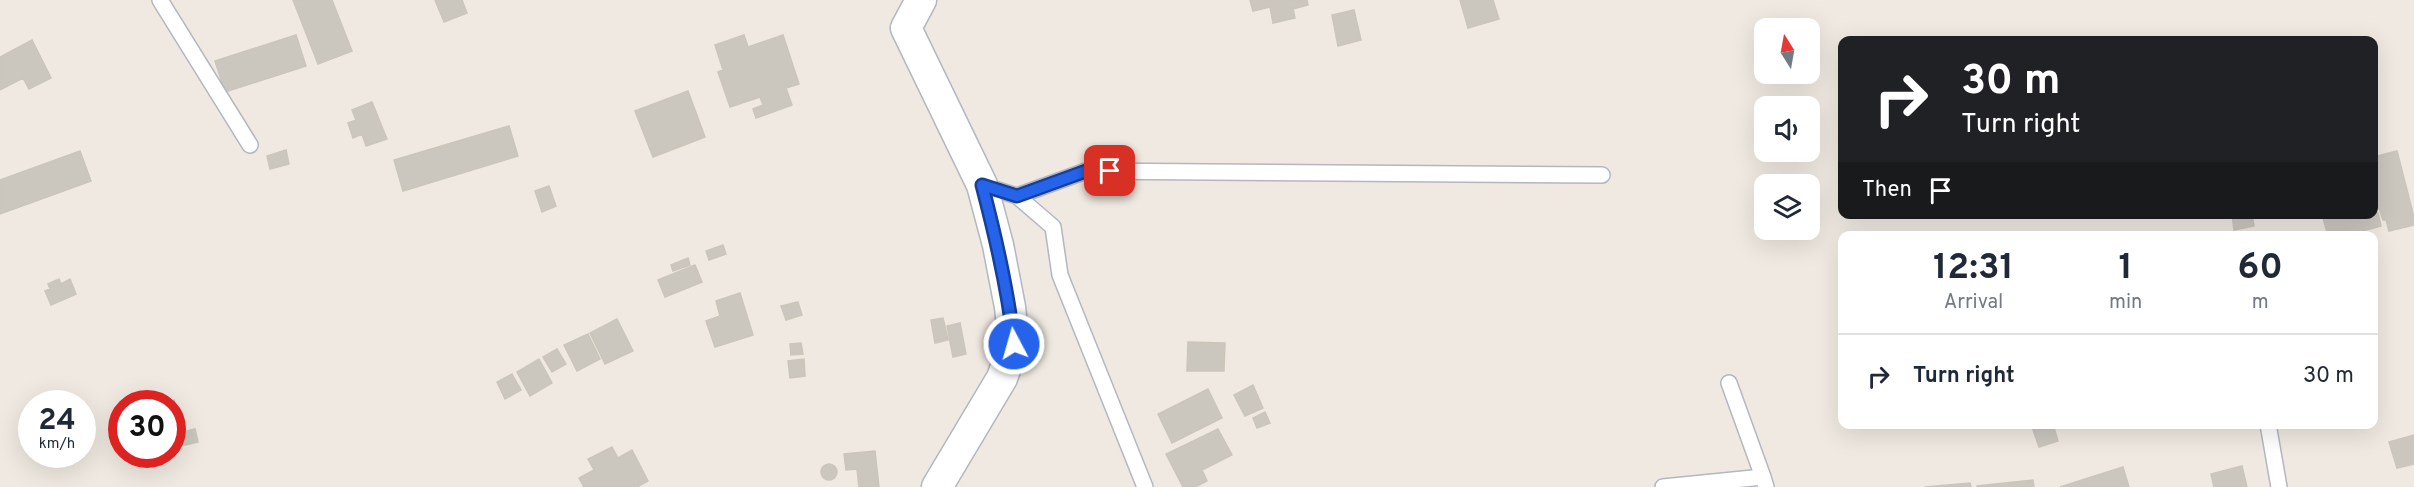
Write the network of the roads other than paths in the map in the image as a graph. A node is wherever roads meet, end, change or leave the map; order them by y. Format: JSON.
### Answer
{"nodes":[{"id":1,"x":160,"y":0,"type":"edge"},
{"id":2,"x":921,"y":0,"type":"edge"},
{"id":3,"x":250,"y":145,"type":"dead end"},
{"id":4,"x":1602,"y":175,"type":"dead end"},
{"id":5,"x":982,"y":185,"type":"junction"},
{"id":6,"x":1017,"y":196,"type":"junction"},
{"id":7,"x":1729,"y":383,"type":"dead end"},
{"id":8,"x":2269,"y":429,"type":"edge"},
{"id":9,"x":1765,"y":482,"type":"edge"},
{"id":10,"x":937,"y":487,"type":"edge"},
{"id":11,"x":1145,"y":487,"type":"edge"},
{"id":12,"x":1663,"y":487,"type":"edge"},
{"id":13,"x":2279,"y":487,"type":"edge"}],
"edges":[{"from":1,"to":3,"type":"lane"},
{"from":2,"to":5,"type":"street"},
{"from":4,"to":6,"type":"lane"},
{"from":5,"to":6,"type":"lane"},
{"from":5,"to":10,"type":"street"},
{"from":6,"to":11,"type":"lane"},
{"from":7,"to":9,"type":"lane"},
{"from":8,"to":13,"type":"lane"},
{"from":9,"to":12,"type":"lane"}]}
